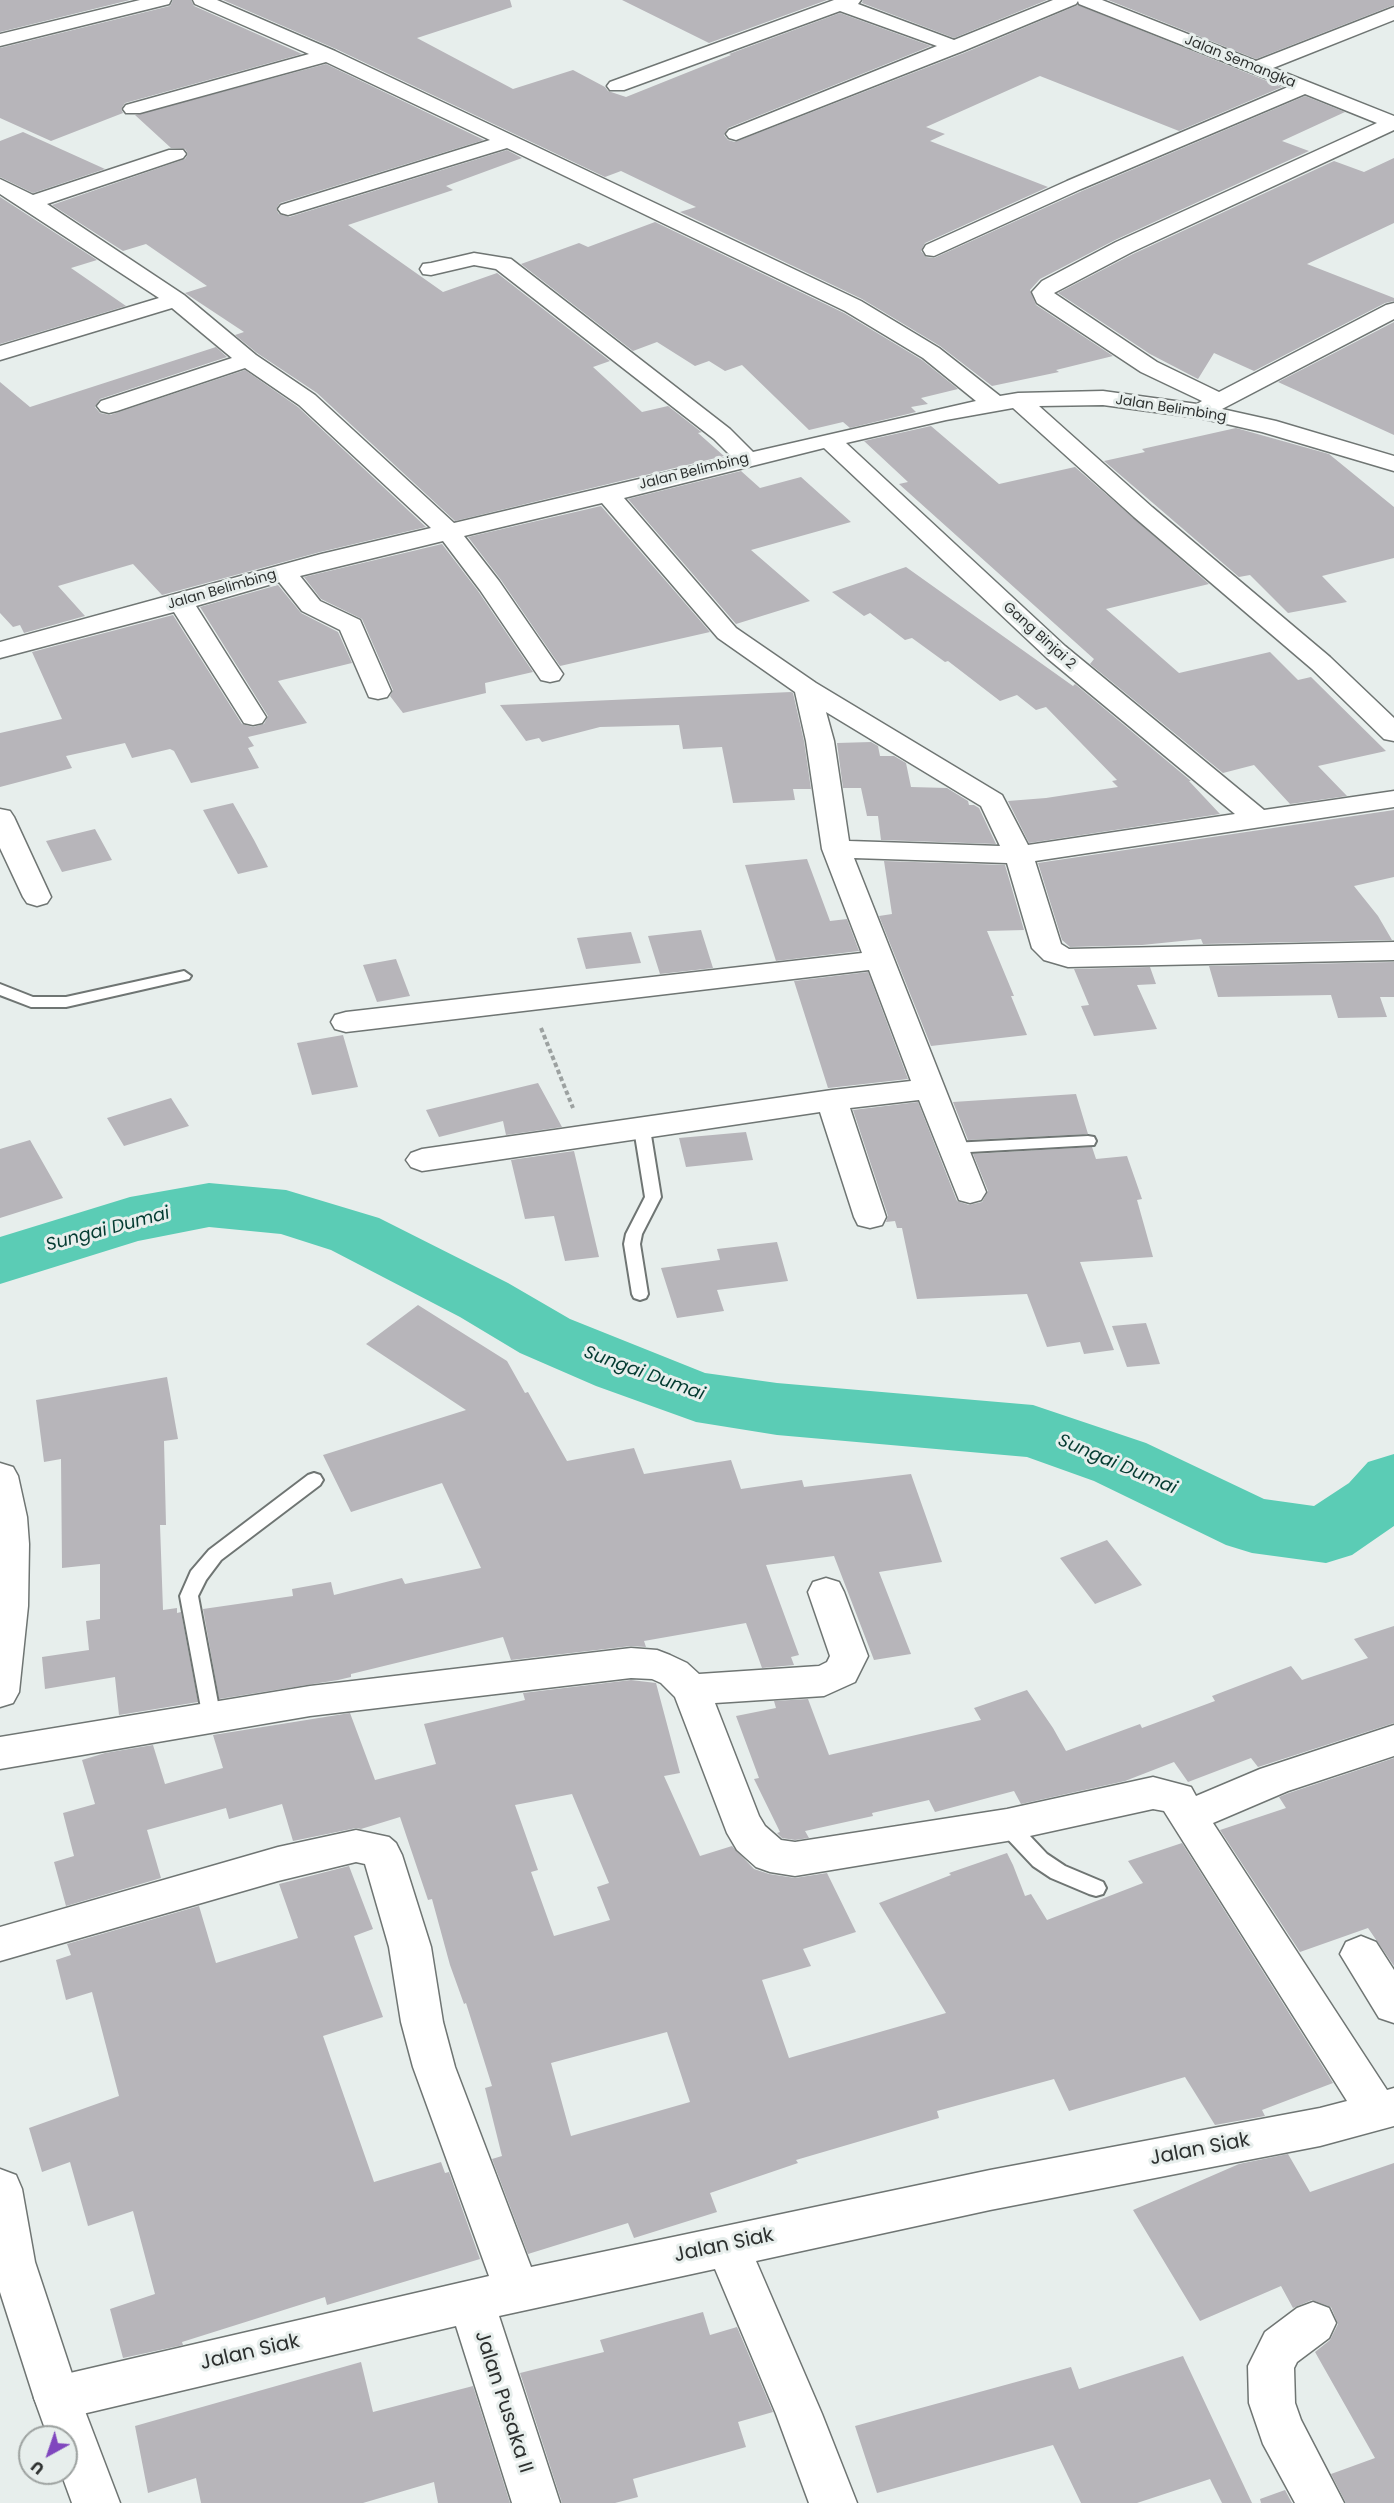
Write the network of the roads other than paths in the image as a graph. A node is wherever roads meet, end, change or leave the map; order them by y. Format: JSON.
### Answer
{"nodes":[{"id":1,"x":162,"y":0,"type":"edge"},
{"id":2,"x":202,"y":0,"type":"edge"},
{"id":3,"x":1069,"y":0,"type":"edge"},
{"id":4,"x":1086,"y":0,"type":"edge"},
{"id":5,"x":846,"y":2,"type":"edge"},
{"id":6,"x":1394,"y":13,"type":"edge"},
{"id":7,"x":2,"y":38,"type":"edge"},
{"id":8,"x":956,"y":47,"type":"junction"},
{"id":9,"x":327,"y":55,"type":"junction"},
{"id":10,"x":1256,"y":68,"type":"junction"},
{"id":11,"x":616,"y":86,"type":"dead end"},
{"id":12,"x":1303,"y":88,"type":"junction"},
{"id":13,"x":133,"y":109,"type":"dead end"},
{"id":14,"x":1394,"y":123,"type":"edge"},
{"id":15,"x":736,"y":134,"type":"dead end"},
{"id":16,"x":508,"y":141,"type":"junction"},
{"id":17,"x":176,"y":154,"type":"dead end"},
{"id":18,"x":3,"y":190,"type":"edge"},
{"id":19,"x":32,"y":203,"type":"junction"},
{"id":20,"x":288,"y":209,"type":"dead end"},
{"id":21,"x":934,"y":250,"type":"dead end"},
{"id":22,"x":431,"y":269,"type":"dead end"},
{"id":23,"x":176,"y":300,"type":"junction"},
{"id":24,"x":1394,"y":310,"type":"edge"},
{"id":25,"x":0,"y":353,"type":"edge"},
{"id":26,"x":248,"y":360,"type":"junction"},
{"id":27,"x":1007,"y":403,"type":"junction"},
{"id":28,"x":109,"y":406,"type":"dead end"},
{"id":29,"x":1210,"y":406,"type":"junction"},
{"id":30,"x":829,"y":440,"type":"junction"},
{"id":31,"x":747,"y":459,"type":"junction"},
{"id":32,"x":1394,"y":464,"type":"edge"},
{"id":33,"x":607,"y":494,"type":"junction"},
{"id":34,"x":448,"y":531,"type":"junction"},
{"id":35,"x":284,"y":572,"type":"junction"},
{"id":36,"x":181,"y":602,"type":"junction"},
{"id":37,"x":0,"y":650,"type":"edge"},
{"id":38,"x":550,"y":674,"type":"dead end"},
{"id":39,"x":807,"y":689,"type":"junction"},
{"id":40,"x":378,"y":691,"type":"dead end"},
{"id":41,"x":253,"y":717,"type":"dead end"},
{"id":42,"x":1394,"y":733,"type":"edge"},
{"id":43,"x":1394,"y":799,"type":"edge"},
{"id":44,"x":0,"y":817,"type":"edge"},
{"id":45,"x":1259,"y":820,"type":"junction"},
{"id":46,"x":836,"y":849,"type":"junction"},
{"id":47,"x":1019,"y":855,"type":"junction"},
{"id":48,"x":37,"y":897,"type":"dead end"},
{"id":49,"x":1394,"y":951,"type":"edge"},
{"id":50,"x":879,"y":960,"type":"junction"},
{"id":51,"x":184,"y":976,"type":"dead end"},
{"id":52,"x":0,"y":989,"type":"edge"},
{"id":53,"x":346,"y":1022,"type":"dead end"},
{"id":54,"x":930,"y":1089,"type":"junction"},
{"id":55,"x":832,"y":1100,"type":"junction"},
{"id":56,"x":642,"y":1129,"type":"junction"},
{"id":57,"x":1088,"y":1141,"type":"dead end"},
{"id":58,"x":952,"y":1148,"type":"junction"},
{"id":59,"x":422,"y":1160,"type":"dead end"},
{"id":60,"x":970,"y":1192,"type":"dead end"},
{"id":61,"x":870,"y":1217,"type":"dead end"},
{"id":62,"x":640,"y":1294,"type":"dead end"},
{"id":63,"x":0,"y":1476,"type":"edge"},
{"id":64,"x":314,"y":1480,"type":"dead end"},
{"id":65,"x":826,"y":1592,"type":"dead end"},
{"id":66,"x":691,"y":1689,"type":"junction"},
{"id":67,"x":0,"y":1692,"type":"edge"},
{"id":68,"x":211,"y":1719,"type":"junction"},
{"id":69,"x":1394,"y":1740,"type":"edge"},
{"id":70,"x":0,"y":1753,"type":"edge"},
{"id":71,"x":1187,"y":1817,"type":"junction"},
{"id":72,"x":1007,"y":1825,"type":"junction"},
{"id":73,"x":1096,"y":1888,"type":"dead end"},
{"id":74,"x":0,"y":1944,"type":"edge"},
{"id":75,"x":1361,"y":1954,"type":"dead end"},
{"id":76,"x":1394,"y":2005,"type":"edge"},
{"id":77,"x":1386,"y":2110,"type":"edge"},
{"id":78,"x":0,"y":2189,"type":"edge"},
{"id":79,"x":727,"y":2245,"type":"junction"},
{"id":80,"x":517,"y":2291,"type":"junction"},
{"id":81,"x":471,"y":2301,"type":"junction"},
{"id":82,"x":1313,"y":2323,"type":"dead end"},
{"id":83,"x":57,"y":2398,"type":"junction"},
{"id":84,"x":96,"y":2503,"type":"edge"},
{"id":85,"x":536,"y":2503,"type":"edge"},
{"id":86,"x":833,"y":2503,"type":"edge"},
{"id":87,"x":1320,"y":2503,"type":"edge"}],
"edges":[{"from":1,"to":7,"type":"street"},
{"from":2,"to":9,"type":"street"},
{"from":3,"to":8,"type":"street"},
{"from":4,"to":10,"type":"street","name":"Jalan Semangka"},
{"from":5,"to":8,"type":"street"},
{"from":5,"to":11,"type":"street"},
{"from":6,"to":10,"type":"street"},
{"from":8,"to":15,"type":"street"},
{"from":9,"to":13,"type":"street"},
{"from":9,"to":16,"type":"street"},
{"from":10,"to":12,"type":"street","name":"Jalan Semangka"},
{"from":12,"to":14,"type":"street","name":"Jalan Semangka"},
{"from":12,"to":21,"type":"street"},
{"from":14,"to":29,"type":"street"},
{"from":16,"to":20,"type":"street"},
{"from":16,"to":27,"type":"street"},
{"from":17,"to":19,"type":"street"},
{"from":18,"to":19,"type":"street"},
{"from":19,"to":23,"type":"street"},
{"from":22,"to":31,"type":"street"},
{"from":23,"to":25,"type":"street"},
{"from":23,"to":26,"type":"street"},
{"from":24,"to":29,"type":"street"},
{"from":26,"to":28,"type":"street"},
{"from":26,"to":34,"type":"street"},
{"from":27,"to":29,"type":"street","name":"Jalan Belimbing"},
{"from":27,"to":30,"type":"street","name":"Jalan Belimbing"},
{"from":27,"to":42,"type":"street"},
{"from":29,"to":32,"type":"street","name":"Jalan Belimbing"},
{"from":30,"to":31,"type":"street","name":"Jalan Belimbing"},
{"from":30,"to":45,"type":"street","name":"Gang Binjai 2"},
{"from":31,"to":33,"type":"street","name":"Jalan Belimbing"},
{"from":33,"to":34,"type":"street","name":"Jalan Belimbing"},
{"from":33,"to":39,"type":"street"},
{"from":34,"to":35,"type":"street","name":"Jalan Belimbing"},
{"from":34,"to":38,"type":"street"},
{"from":35,"to":36,"type":"street","name":"Jalan Belimbing"},
{"from":35,"to":40,"type":"street"},
{"from":36,"to":37,"type":"street","name":"Jalan Belimbing"},
{"from":36,"to":41,"type":"street"},
{"from":39,"to":46,"type":"street"},
{"from":39,"to":47,"type":"street"},
{"from":43,"to":45,"type":"street"},
{"from":44,"to":48,"type":"street"},
{"from":45,"to":47,"type":"street"},
{"from":46,"to":47,"type":"street"},
{"from":46,"to":50,"type":"street"},
{"from":47,"to":49,"type":"street"},
{"from":50,"to":53,"type":"street"},
{"from":50,"to":54,"type":"street"},
{"from":51,"to":52,"type":"lane"},
{"from":54,"to":55,"type":"street"},
{"from":54,"to":58,"type":"street"},
{"from":55,"to":56,"type":"street"},
{"from":55,"to":61,"type":"street"},
{"from":56,"to":59,"type":"street"},
{"from":56,"to":62,"type":"lane"},
{"from":57,"to":58,"type":"lane"},
{"from":58,"to":60,"type":"street"},
{"from":63,"to":67,"type":"street"},
{"from":64,"to":68,"type":"lane"},
{"from":65,"to":66,"type":"street"},
{"from":66,"to":68,"type":"street"},
{"from":66,"to":72,"type":"street"},
{"from":68,"to":70,"type":"street"},
{"from":69,"to":71,"type":"street"},
{"from":71,"to":72,"type":"street"},
{"from":71,"to":77,"type":"street"},
{"from":72,"to":73,"type":"lane"},
{"from":74,"to":80,"type":"street"},
{"from":75,"to":76,"type":"street"},
{"from":77,"to":79,"type":"street","name":"Jalan Siak"},
{"from":78,"to":83,"type":"street"},
{"from":79,"to":80,"type":"street","name":"Jalan Siak"},
{"from":79,"to":86,"type":"street"},
{"from":80,"to":81,"type":"street","name":"Jalan Siak"},
{"from":81,"to":83,"type":"street","name":"Jalan Siak"},
{"from":81,"to":85,"type":"street","name":"Jalan Pusaka II"},
{"from":82,"to":87,"type":"street"},
{"from":83,"to":84,"type":"street"}]}
